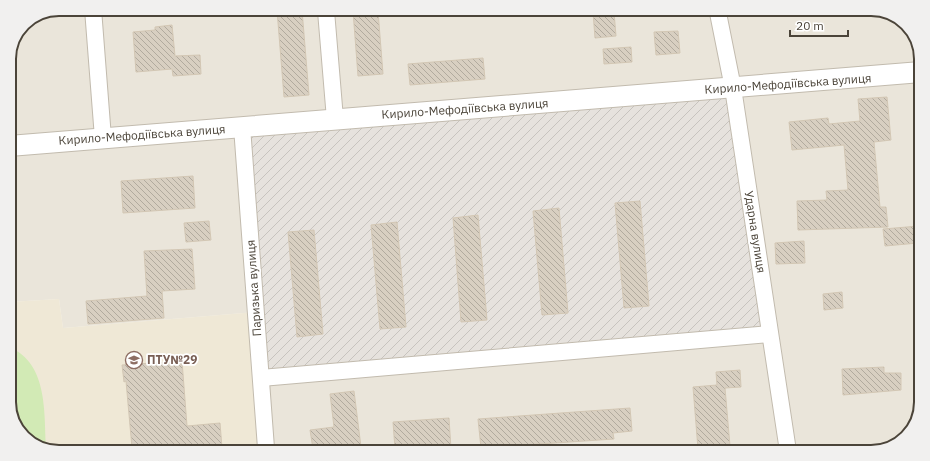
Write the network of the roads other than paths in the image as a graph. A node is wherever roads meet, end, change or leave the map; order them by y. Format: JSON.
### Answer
{"nodes":[{"id":1,"x":94,"y":16,"type":"edge"},
{"id":2,"x":326,"y":16,"type":"edge"},
{"id":3,"x":719,"y":16,"type":"edge"},
{"id":4,"x":914,"y":73,"type":"edge"},
{"id":5,"x":733,"y":88,"type":"junction"},
{"id":6,"x":335,"y":119,"type":"junction"},
{"id":7,"x":242,"y":127,"type":"junction"},
{"id":8,"x":103,"y":138,"type":"junction"},
{"id":9,"x":16,"y":145,"type":"edge"},
{"id":10,"x":770,"y":334,"type":"junction"},
{"id":11,"x":261,"y":378,"type":"junction"},
{"id":12,"x":266,"y":445,"type":"edge"},
{"id":13,"x":784,"y":445,"type":"edge"}],
"edges":[{"from":1,"to":8,"type":"street"},
{"from":2,"to":6,"type":"street"},
{"from":3,"to":5,"type":"street","name":"Ударна вулиця"},
{"from":4,"to":5,"type":"street","name":"Кирило-Мефодіївська вулиця"},
{"from":5,"to":6,"type":"street","name":"Кирило-Мефодіївська вулиця"},
{"from":5,"to":10,"type":"street","name":"Ударна вулиця"},
{"from":6,"to":7,"type":"street","name":"Кирило-Мефодіївська вулиця"},
{"from":7,"to":8,"type":"street","name":"Кирило-Мефодіївська вулиця"},
{"from":7,"to":11,"type":"street","name":"Паризька вулиця"},
{"from":8,"to":9,"type":"street","name":"Кирило-Мефодіївська вулиця"},
{"from":10,"to":11,"type":"street"},
{"from":10,"to":13,"type":"street","name":"Ударна вулиця"},
{"from":11,"to":12,"type":"street","name":"Паризька вулиця"}]}
